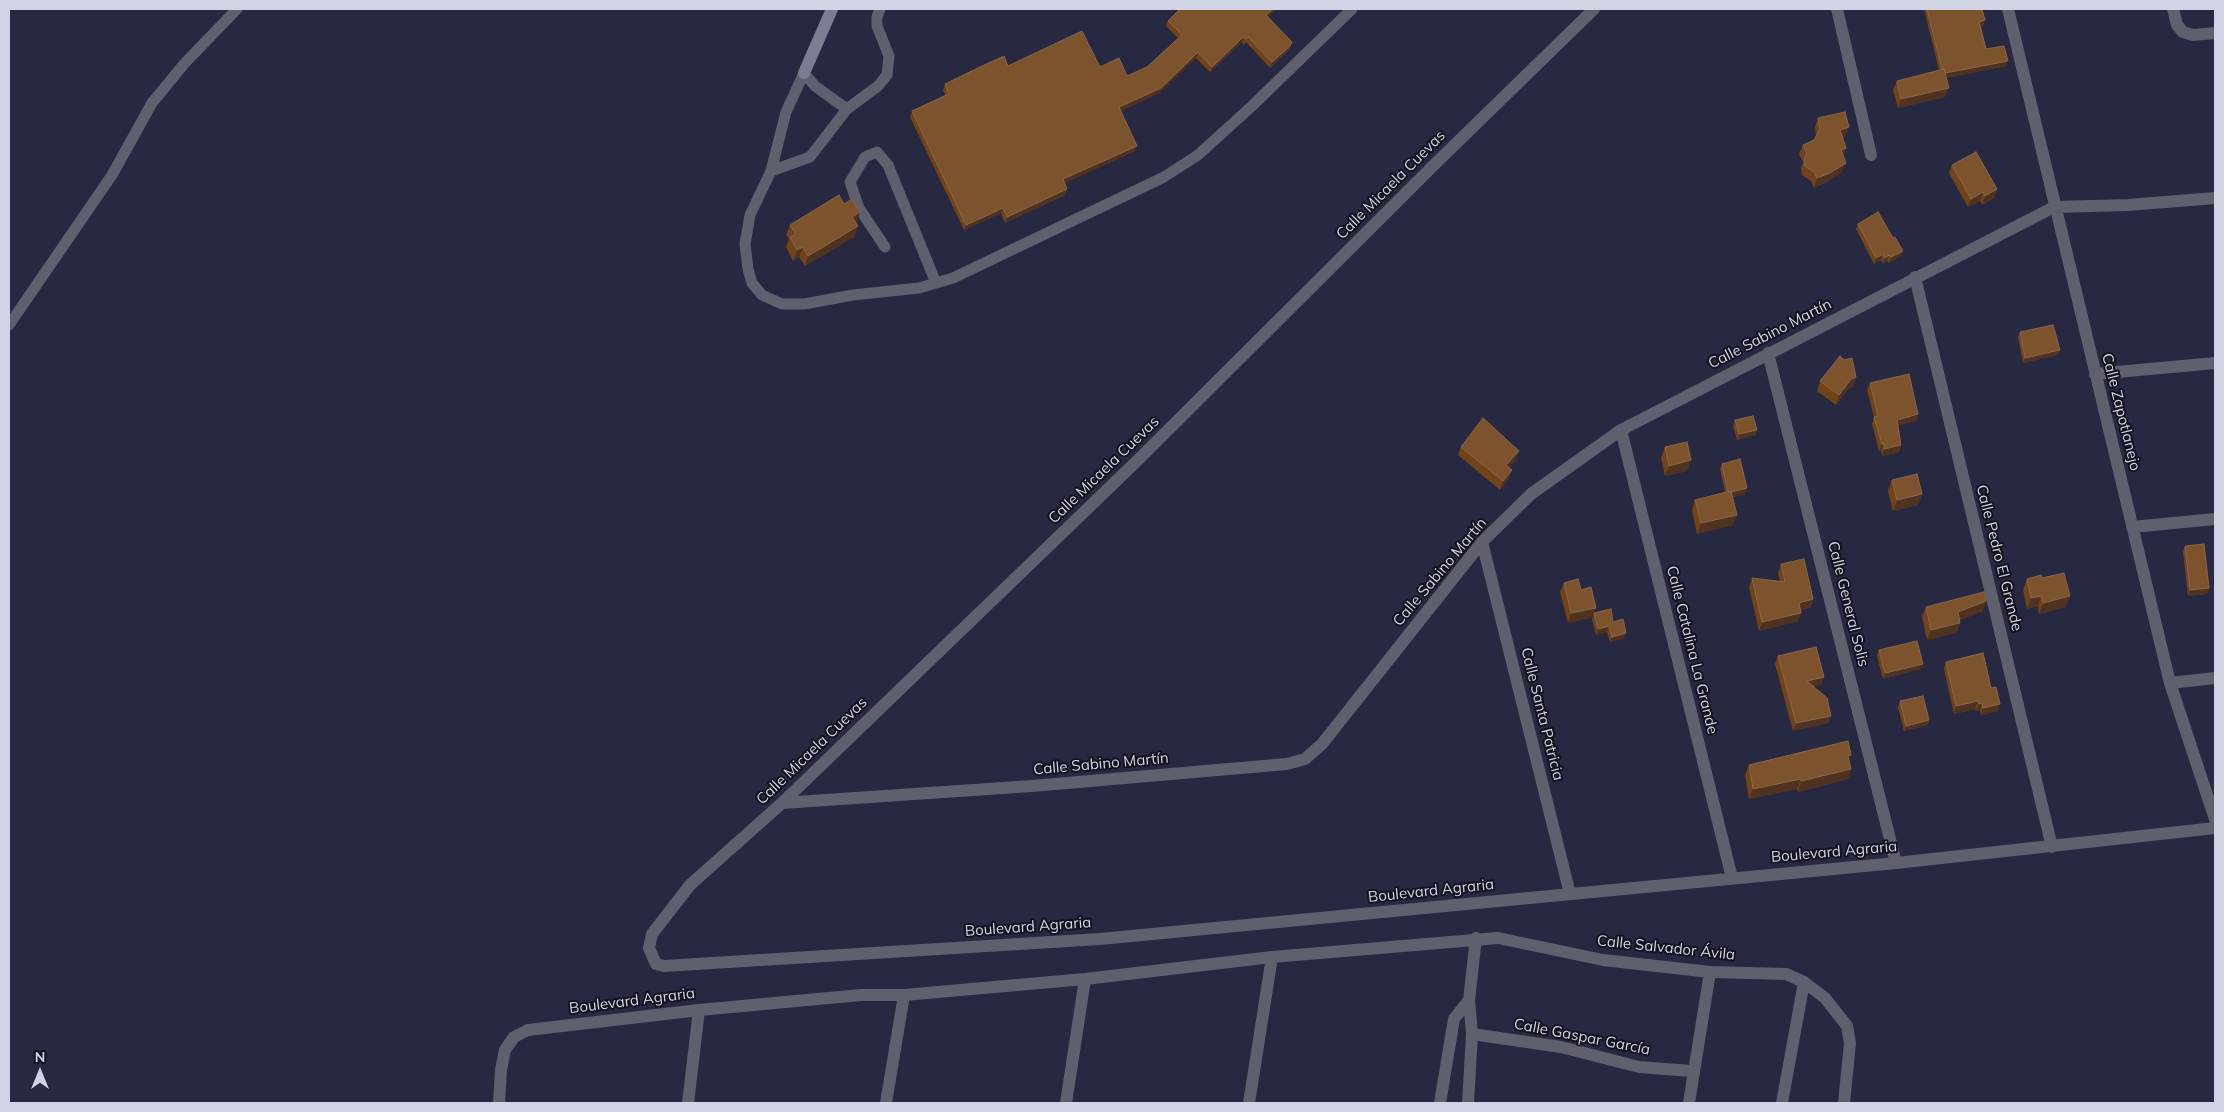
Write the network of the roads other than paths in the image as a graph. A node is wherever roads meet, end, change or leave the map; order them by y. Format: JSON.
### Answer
{"nodes":[{"id":1,"x":237,"y":9,"type":"edge"},
{"id":2,"x":832,"y":9,"type":"edge"},
{"id":3,"x":880,"y":9,"type":"edge"},
{"id":4,"x":1352,"y":9,"type":"edge"},
{"id":5,"x":1594,"y":9,"type":"edge"},
{"id":6,"x":1837,"y":9,"type":"edge"},
{"id":7,"x":2008,"y":9,"type":"edge"},
{"id":8,"x":2173,"y":9,"type":"edge"},
{"id":9,"x":2215,"y":33,"type":"edge"},
{"id":10,"x":804,"y":73,"type":"junction"},
{"id":11,"x":847,"y":109,"type":"junction"},
{"id":12,"x":1871,"y":155,"type":"dead end"},
{"id":13,"x":771,"y":171,"type":"junction"},
{"id":14,"x":2215,"y":198,"type":"edge"},
{"id":15,"x":2054,"y":207,"type":"junction"},
{"id":16,"x":885,"y":247,"type":"dead end"},
{"id":17,"x":1915,"y":277,"type":"junction"},
{"id":18,"x":936,"y":283,"type":"junction"},
{"id":19,"x":9,"y":326,"type":"edge"},
{"id":20,"x":1768,"y":353,"type":"junction"},
{"id":21,"x":2215,"y":362,"type":"edge"},
{"id":22,"x":2095,"y":374,"type":"junction"},
{"id":23,"x":1621,"y":430,"type":"junction"},
{"id":24,"x":2215,"y":520,"type":"edge"},
{"id":25,"x":2132,"y":527,"type":"junction"},
{"id":26,"x":1482,"y":542,"type":"junction"},
{"id":27,"x":2215,"y":678,"type":"edge"},
{"id":28,"x":2170,"y":682,"type":"junction"},
{"id":29,"x":782,"y":804,"type":"junction"},
{"id":30,"x":2215,"y":819,"type":"edge"},
{"id":31,"x":2215,"y":828,"type":"edge"},
{"id":32,"x":2052,"y":847,"type":"junction"},
{"id":33,"x":1896,"y":863,"type":"junction"},
{"id":34,"x":1732,"y":878,"type":"junction"},
{"id":35,"x":1570,"y":894,"type":"junction"},
{"id":36,"x":1476,"y":938,"type":"junction"},
{"id":37,"x":1272,"y":957,"type":"junction"},
{"id":38,"x":652,"y":958,"type":"joint"},
{"id":39,"x":1710,"y":972,"type":"junction"},
{"id":40,"x":1085,"y":979,"type":"junction"},
{"id":41,"x":1804,"y":982,"type":"junction"},
{"id":42,"x":904,"y":996,"type":"junction"},
{"id":43,"x":1469,"y":1000,"type":"junction"},
{"id":44,"x":698,"y":1010,"type":"junction"},
{"id":45,"x":1472,"y":1034,"type":"junction"},
{"id":46,"x":1692,"y":1071,"type":"junction"},
{"id":47,"x":499,"y":1103,"type":"edge"},
{"id":48,"x":688,"y":1103,"type":"edge"},
{"id":49,"x":886,"y":1103,"type":"edge"},
{"id":50,"x":1066,"y":1103,"type":"edge"},
{"id":51,"x":1248,"y":1103,"type":"edge"},
{"id":52,"x":1440,"y":1103,"type":"edge"},
{"id":53,"x":1468,"y":1103,"type":"edge"},
{"id":54,"x":1689,"y":1103,"type":"edge"},
{"id":55,"x":1782,"y":1103,"type":"edge"},
{"id":56,"x":1844,"y":1103,"type":"edge"}],
"edges":[{"from":1,"to":19,"type":"lane"},
{"from":2,"to":10,"type":"street"},
{"from":3,"to":11,"type":"lane"},
{"from":4,"to":18,"type":"lane"},
{"from":5,"to":29,"type":"street","name":"Calle Micaela Cuevas"},
{"from":6,"to":12,"type":"street"},
{"from":7,"to":15,"type":"street","name":"Calle Zapotlanejo"},
{"from":8,"to":9,"type":"street"},
{"from":10,"to":11,"type":"lane"},
{"from":10,"to":13,"type":"lane"},
{"from":11,"to":13,"type":"lane"},
{"from":13,"to":18,"type":"lane"},
{"from":14,"to":15,"type":"street","name":"Calle Sabino Martín"},
{"from":15,"to":17,"type":"street","name":"Calle Sabino Martín"},
{"from":15,"to":22,"type":"street","name":"Calle Zapotlanejo"},
{"from":16,"to":18,"type":"lane"},
{"from":17,"to":20,"type":"street","name":"Calle Sabino Martín"},
{"from":17,"to":32,"type":"street","name":"Calle Pedro El Grande"},
{"from":20,"to":23,"type":"street","name":"Calle Sabino Martín"},
{"from":20,"to":33,"type":"street","name":"Calle General Solis"},
{"from":21,"to":22,"type":"street"},
{"from":22,"to":25,"type":"street","name":"Calle Zapotlanejo"},
{"from":23,"to":26,"type":"street","name":"Calle Sabino Martín"},
{"from":23,"to":34,"type":"street","name":"Calle Catalina La Grande"},
{"from":24,"to":25,"type":"street"},
{"from":25,"to":28,"type":"street","name":"Calle Zapotlanejo"},
{"from":26,"to":29,"type":"street","name":"Calle Sabino Martín"},
{"from":26,"to":35,"type":"street","name":"Calle Santa Patricia"},
{"from":27,"to":28,"type":"street"},
{"from":28,"to":30,"type":"street","name":"Calle Zapotlanejo"},
{"from":29,"to":38,"type":"street","name":"Calle Micaela Cuevas"},
{"from":31,"to":32,"type":"street","name":"Boulevard Agraria"},
{"from":32,"to":33,"type":"street","name":"Boulevard Agraria"},
{"from":33,"to":34,"type":"street","name":"Boulevard Agraria"},
{"from":34,"to":35,"type":"street","name":"Boulevard Agraria"},
{"from":35,"to":38,"type":"street","name":"Boulevard Agraria"},
{"from":36,"to":37,"type":"street","name":"Calle Salvador Ávila"},
{"from":36,"to":39,"type":"street","name":"Calle Salvador Ávila"},
{"from":36,"to":43,"type":"street"},
{"from":37,"to":40,"type":"street","name":"Boulevard Agraria"},
{"from":37,"to":51,"type":"street"},
{"from":39,"to":41,"type":"street","name":"Calle Salvador Ávila"},
{"from":39,"to":46,"type":"street"},
{"from":40,"to":42,"type":"street","name":"Boulevard Agraria"},
{"from":40,"to":50,"type":"street"},
{"from":41,"to":55,"type":"street"},
{"from":41,"to":56,"type":"street","name":"Calle Salvador Ávila"},
{"from":42,"to":44,"type":"street","name":"Boulevard Agraria"},
{"from":42,"to":49,"type":"street"},
{"from":43,"to":45,"type":"street"},
{"from":43,"to":52,"type":"street"},
{"from":44,"to":47,"type":"street","name":"Boulevard Agraria"},
{"from":44,"to":48,"type":"street"},
{"from":45,"to":46,"type":"street","name":"Calle Gaspar García"},
{"from":45,"to":53,"type":"street"},
{"from":46,"to":54,"type":"street"}]}
